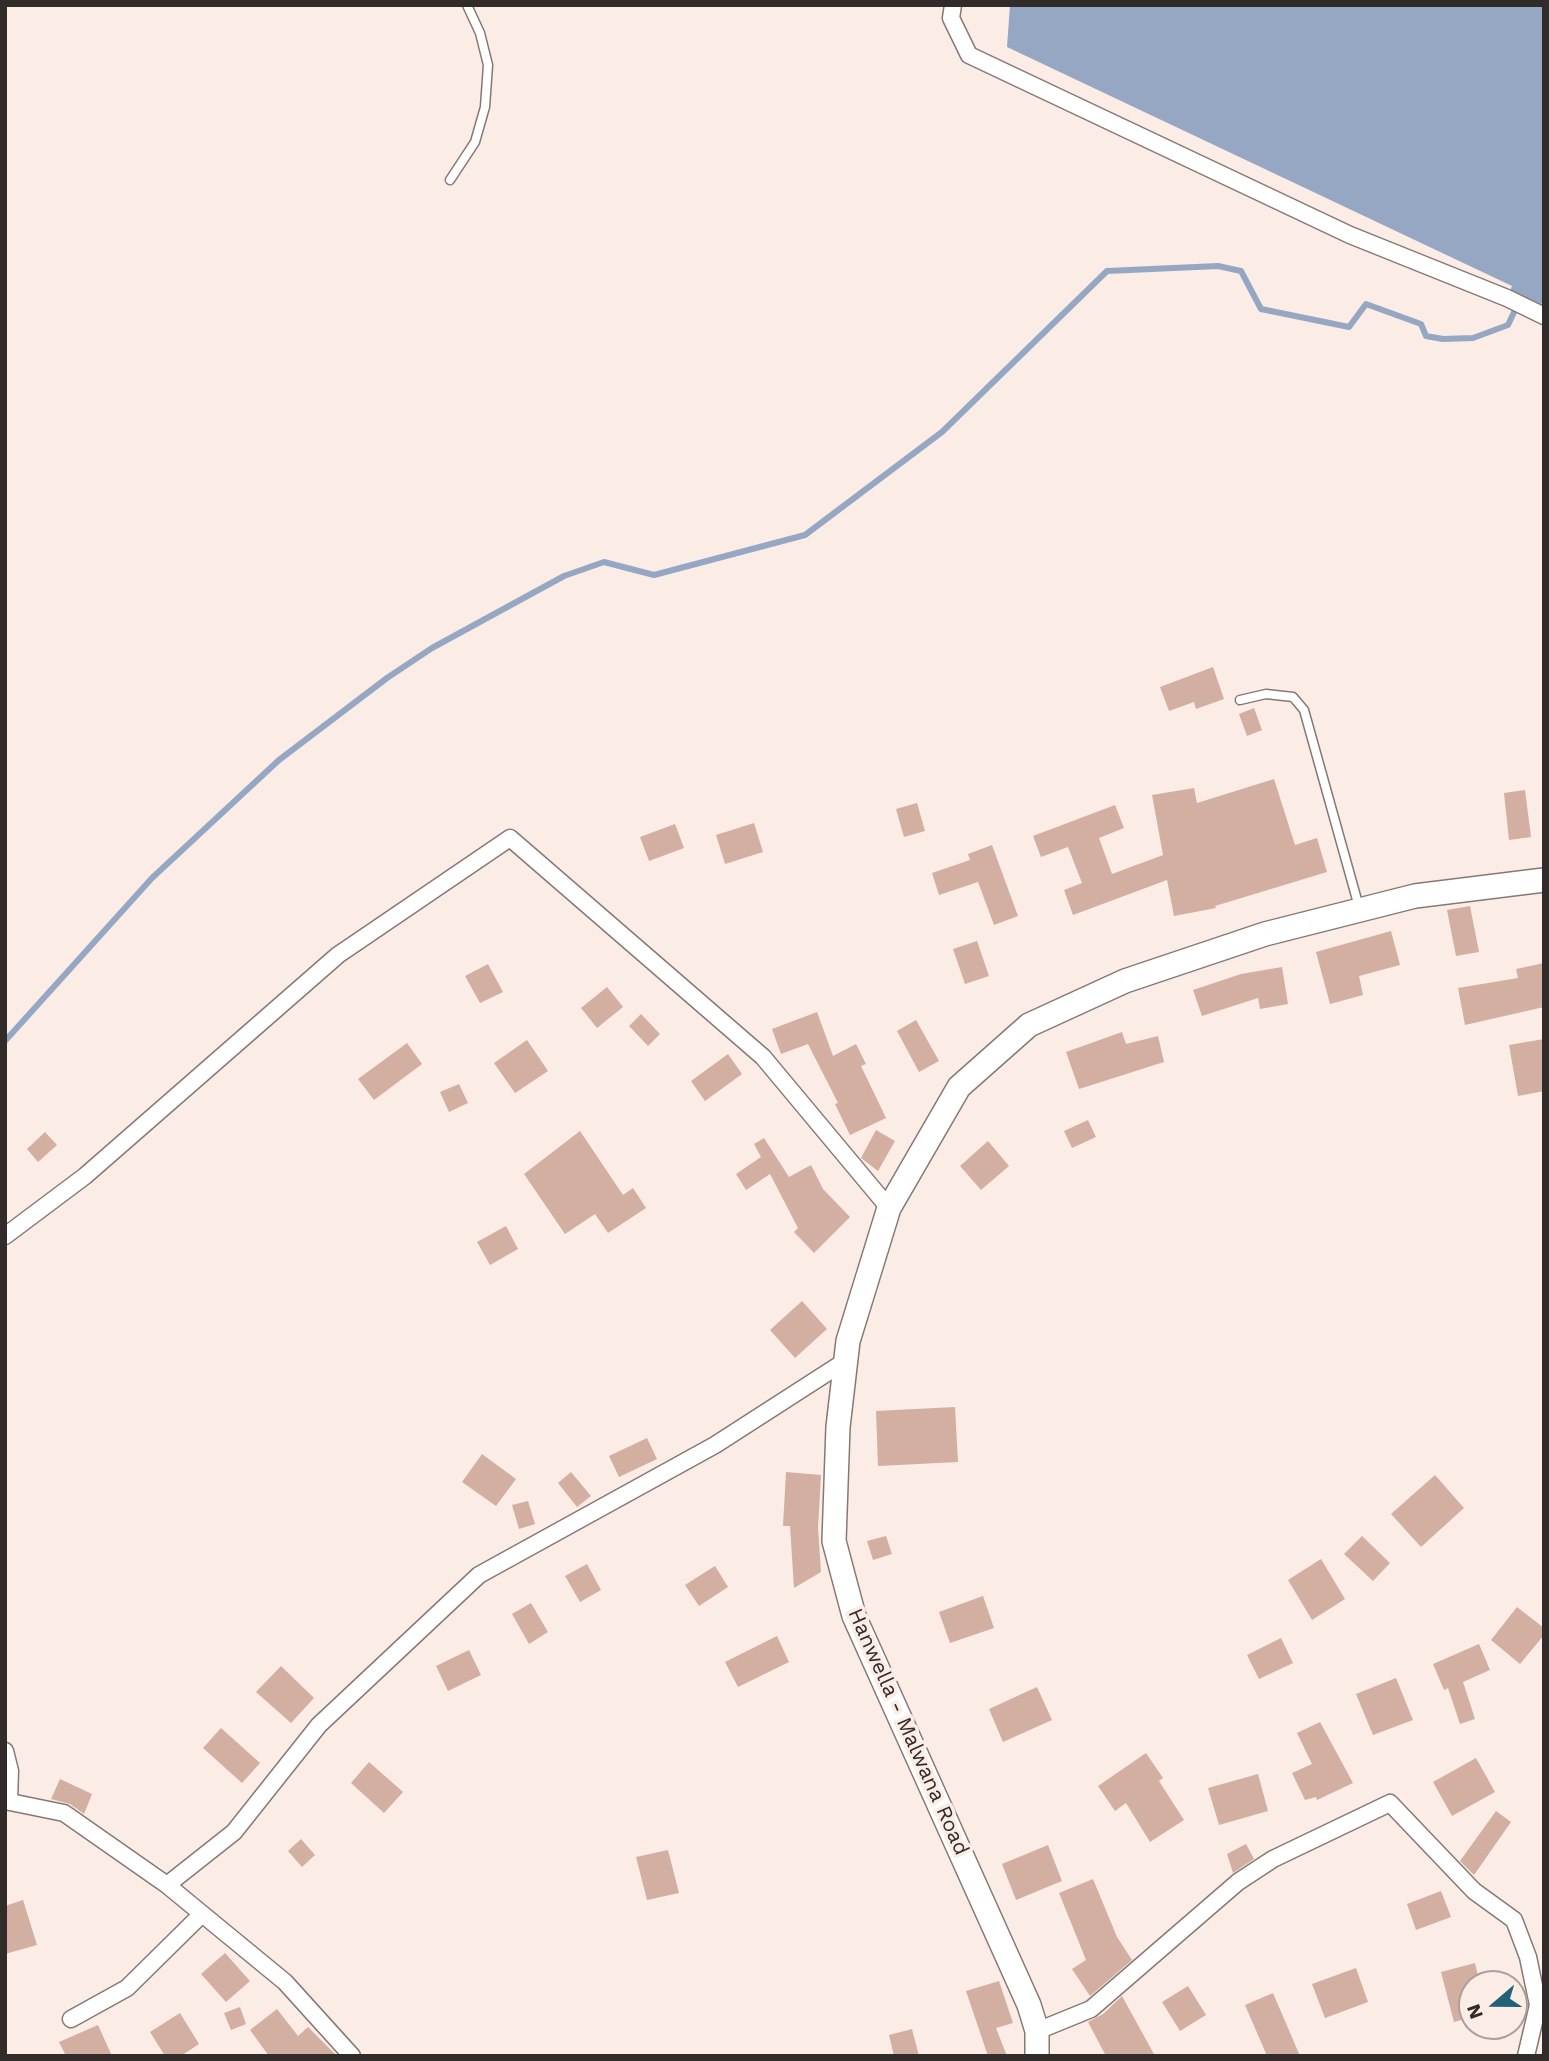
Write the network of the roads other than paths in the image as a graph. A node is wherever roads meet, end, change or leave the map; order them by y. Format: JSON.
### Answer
{"nodes":[{"id":1,"x":467,"y":5,"type":"edge"},
{"id":2,"x":953,"y":5,"type":"edge"},
{"id":3,"x":450,"y":180,"type":"dead end"},
{"id":4,"x":1544,"y":316,"type":"edge"},
{"id":5,"x":1240,"y":699,"type":"dead end"},
{"id":6,"x":1544,"y":880,"type":"edge"},
{"id":7,"x":1360,"y":910,"type":"junction"},
{"id":8,"x":889,"y":1208,"type":"junction"},
{"id":9,"x":5,"y":1236,"type":"edge"},
{"id":10,"x":847,"y":1360,"type":"junction"},
{"id":11,"x":5,"y":1751,"type":"edge"},
{"id":12,"x":7,"y":1801,"type":"edge"},
{"id":13,"x":167,"y":1885,"type":"junction"},
{"id":14,"x":202,"y":1914,"type":"junction"},
{"id":15,"x":71,"y":2020,"type":"dead end"},
{"id":16,"x":1037,"y":2031,"type":"junction"},
{"id":17,"x":352,"y":2056,"type":"edge"},
{"id":18,"x":1037,"y":2056,"type":"edge"},
{"id":19,"x":1526,"y":2056,"type":"edge"}],
"edges":[{"from":1,"to":3,"type":"lane"},
{"from":2,"to":4,"type":"street"},
{"from":5,"to":7,"type":"lane"},
{"from":6,"to":7,"type":"street","name":"Hanwella - Malwana Road"},
{"from":7,"to":8,"type":"street","name":"Hanwella - Malwana Road"},
{"from":8,"to":9,"type":"street"},
{"from":8,"to":10,"type":"street","name":"Hanwella - Malwana Road"},
{"from":10,"to":13,"type":"street"},
{"from":10,"to":16,"type":"street","name":"Hanwella - Malwana Road"},
{"from":11,"to":12,"type":"street"},
{"from":12,"to":13,"type":"street"},
{"from":13,"to":14,"type":"street"},
{"from":14,"to":15,"type":"street"},
{"from":14,"to":17,"type":"street"},
{"from":16,"to":18,"type":"street","name":"Hanwella - Malwana Road"},
{"from":16,"to":19,"type":"street"}]}
